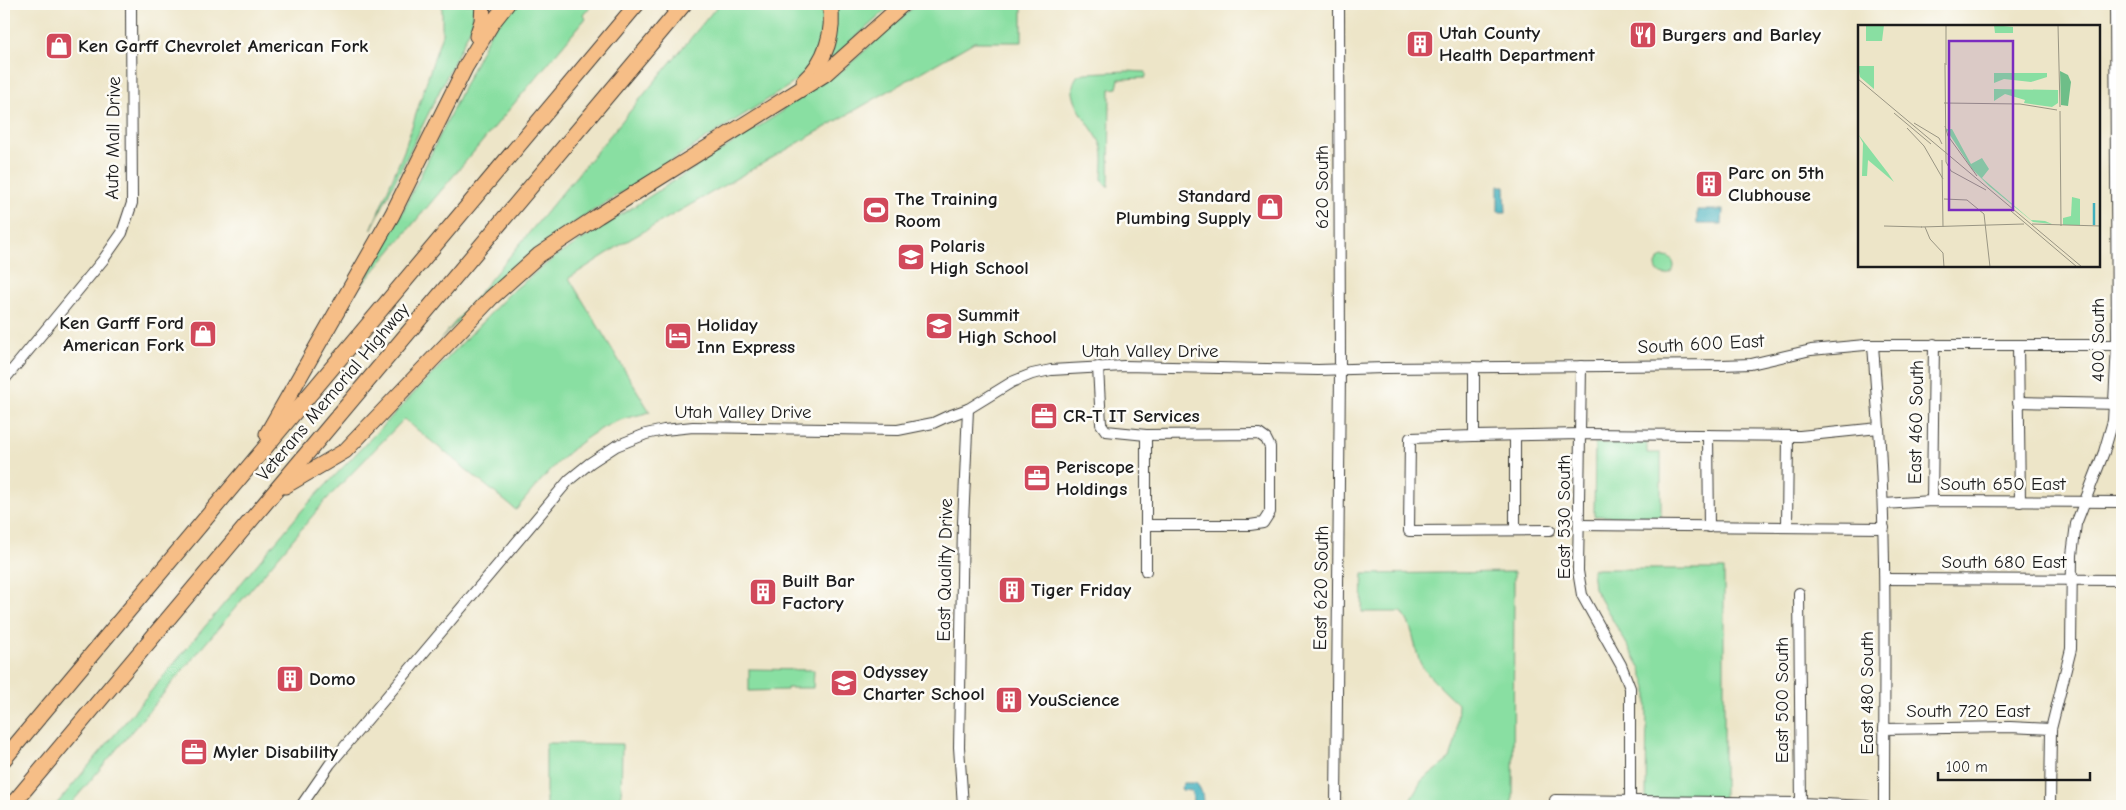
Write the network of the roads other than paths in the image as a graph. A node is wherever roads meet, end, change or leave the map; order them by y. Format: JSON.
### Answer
{"nodes":[{"id":1,"x":131,"y":4,"type":"edge"},
{"id":2,"x":483,"y":4,"type":"edge"},
{"id":3,"x":507,"y":4,"type":"edge"},
{"id":4,"x":637,"y":4,"type":"edge"},
{"id":5,"x":684,"y":4,"type":"edge"},
{"id":6,"x":830,"y":4,"type":"edge"},
{"id":7,"x":903,"y":4,"type":"edge"},
{"id":8,"x":1339,"y":4,"type":"edge"},
{"id":9,"x":2115,"y":4,"type":"edge"},
{"id":10,"x":466,"y":66,"type":"junction"},
{"id":11,"x":788,"y":95,"type":"junction"},
{"id":12,"x":1934,"y":344,"type":"junction"},
{"id":13,"x":1874,"y":345,"type":"junction"},
{"id":14,"x":2018,"y":345,"type":"junction"},
{"id":15,"x":2119,"y":345,"type":"edge"},
{"id":16,"x":1582,"y":366,"type":"junction"},
{"id":17,"x":1098,"y":367,"type":"junction"},
{"id":18,"x":1474,"y":367,"type":"junction"},
{"id":19,"x":1340,"y":370,"type":"junction"},
{"id":20,"x":4,"y":380,"type":"edge"},
{"id":21,"x":2018,"y":402,"type":"junction"},
{"id":22,"x":2118,"y":404,"type":"edge"},
{"id":23,"x":968,"y":409,"type":"junction"},
{"id":24,"x":1879,"y":428,"type":"junction"},
{"id":25,"x":1581,"y":434,"type":"junction"},
{"id":26,"x":1146,"y":435,"type":"junction"},
{"id":27,"x":1708,"y":435,"type":"junction"},
{"id":28,"x":1474,"y":436,"type":"junction"},
{"id":29,"x":1515,"y":436,"type":"junction"},
{"id":30,"x":1788,"y":436,"type":"junction"},
{"id":31,"x":246,"y":470,"type":"junction"},
{"id":32,"x":275,"y":492,"type":"junction"},
{"id":33,"x":1932,"y":501,"type":"junction"},
{"id":34,"x":2085,"y":501,"type":"junction"},
{"id":35,"x":2020,"y":502,"type":"junction"},
{"id":36,"x":2122,"y":502,"type":"edge"},
{"id":37,"x":1884,"y":504,"type":"junction"},
{"id":38,"x":1146,"y":525,"type":"junction"},
{"id":39,"x":1579,"y":525,"type":"junction"},
{"id":40,"x":1709,"y":526,"type":"junction"},
{"id":41,"x":1787,"y":527,"type":"junction"},
{"id":42,"x":1884,"y":528,"type":"junction"},
{"id":43,"x":1516,"y":530,"type":"junction"},
{"id":44,"x":1550,"y":530,"type":"dead end"},
{"id":45,"x":1146,"y":571,"type":"dead end"},
{"id":46,"x":1885,"y":580,"type":"junction"},
{"id":47,"x":2072,"y":580,"type":"junction"},
{"id":48,"x":2122,"y":580,"type":"edge"},
{"id":49,"x":1799,"y":593,"type":"dead end"},
{"id":50,"x":2051,"y":728,"type":"junction"},
{"id":51,"x":1884,"y":729,"type":"junction"},
{"id":52,"x":4,"y":759,"type":"edge"},
{"id":53,"x":1555,"y":800,"type":"dead end"},
{"id":54,"x":1630,"y":804,"type":"edge"},
{"id":55,"x":1801,"y":805,"type":"edge"},
{"id":56,"x":11,"y":806,"type":"edge"},
{"id":57,"x":301,"y":806,"type":"edge"},
{"id":58,"x":963,"y":806,"type":"edge"},
{"id":59,"x":1336,"y":806,"type":"edge"},
{"id":60,"x":1867,"y":806,"type":"edge"},
{"id":61,"x":1884,"y":806,"type":"edge"},
{"id":62,"x":2050,"y":806,"type":"edge"}],
"edges":[{"from":1,"to":20,"type":"street","name":"Auto Mall Drive"},
{"from":2,"to":10,"type":"highway"},
{"from":3,"to":10,"type":"highway"},
{"from":4,"to":31,"type":"highway","name":"Veterans Memorial Highway"},
{"from":5,"to":32,"type":"highway","name":"Veterans Memorial Highway"},
{"from":6,"to":11,"type":"highway"},
{"from":7,"to":11,"type":"highway"},
{"from":8,"to":19,"type":"street","name":"620 South"},
{"from":9,"to":15,"type":"street","name":"400 South"},
{"from":10,"to":31,"type":"highway"},
{"from":11,"to":32,"type":"highway"},
{"from":12,"to":13,"type":"street","name":"South 600 East"},
{"from":12,"to":14,"type":"street","name":"South 600 East"},
{"from":12,"to":33,"type":"street","name":"East 460 South"},
{"from":13,"to":16,"type":"street","name":"South 600 East"},
{"from":13,"to":24,"type":"street","name":"East 480 South"},
{"from":14,"to":15,"type":"street","name":"South 600 East"},
{"from":14,"to":21,"type":"street"},
{"from":15,"to":22,"type":"street","name":"400 South"},
{"from":16,"to":18,"type":"street","name":"South 600 East"},
{"from":16,"to":25,"type":"street","name":"East 530 South"},
{"from":17,"to":19,"type":"street","name":"Utah Valley Drive"},
{"from":17,"to":23,"type":"street","name":"Utah Valley Drive"},
{"from":17,"to":26,"type":"street"},
{"from":18,"to":19,"type":"street","name":"South 600 East"},
{"from":18,"to":28,"type":"street"},
{"from":19,"to":59,"type":"street","name":"East 620 South"},
{"from":21,"to":22,"type":"street"},
{"from":21,"to":35,"type":"street"},
{"from":22,"to":34,"type":"street","name":"400 South"},
{"from":23,"to":57,"type":"street","name":"Utah Valley Drive"},
{"from":23,"to":58,"type":"street","name":"East Quality Drive"},
{"from":24,"to":30,"type":"street"},
{"from":24,"to":37,"type":"street","name":"East 480 South"},
{"from":25,"to":27,"type":"street"},
{"from":25,"to":29,"type":"street"},
{"from":25,"to":39,"type":"street","name":"East 530 South"},
{"from":26,"to":38,"type":"street"},
{"from":26,"to":38,"type":"street"},
{"from":27,"to":30,"type":"street"},
{"from":27,"to":40,"type":"street"},
{"from":28,"to":29,"type":"street"},
{"from":28,"to":43,"type":"street"},
{"from":29,"to":43,"type":"street"},
{"from":30,"to":41,"type":"street"},
{"from":31,"to":52,"type":"highway","name":"Veterans Memorial Highway"},
{"from":32,"to":56,"type":"highway","name":"Veterans Memorial Highway"},
{"from":33,"to":35,"type":"street","name":"South 650 East"},
{"from":33,"to":37,"type":"street","name":"South 650 East"},
{"from":34,"to":35,"type":"street","name":"South 650 East"},
{"from":34,"to":36,"type":"street","name":"South 650 East"},
{"from":34,"to":47,"type":"street","name":"400 South"},
{"from":37,"to":42,"type":"street","name":"East 480 South"},
{"from":38,"to":45,"type":"street"},
{"from":39,"to":40,"type":"street"},
{"from":39,"to":54,"type":"street","name":"East 530 South"},
{"from":40,"to":41,"type":"street"},
{"from":41,"to":42,"type":"street"},
{"from":42,"to":46,"type":"street","name":"East 480 South"},
{"from":43,"to":44,"type":"street"},
{"from":46,"to":47,"type":"street","name":"South 680 East"},
{"from":46,"to":51,"type":"street","name":"East 480 South"},
{"from":47,"to":48,"type":"street","name":"South 680 East"},
{"from":47,"to":50,"type":"street","name":"400 South"},
{"from":49,"to":55,"type":"street","name":"East 500 South"},
{"from":50,"to":51,"type":"street","name":"South 720 East"},
{"from":50,"to":62,"type":"street","name":"400 South"},
{"from":51,"to":61,"type":"street","name":"East 480 South"},
{"from":53,"to":54,"type":"street"},
{"from":54,"to":55,"type":"street"},
{"from":55,"to":60,"type":"street"}]}
